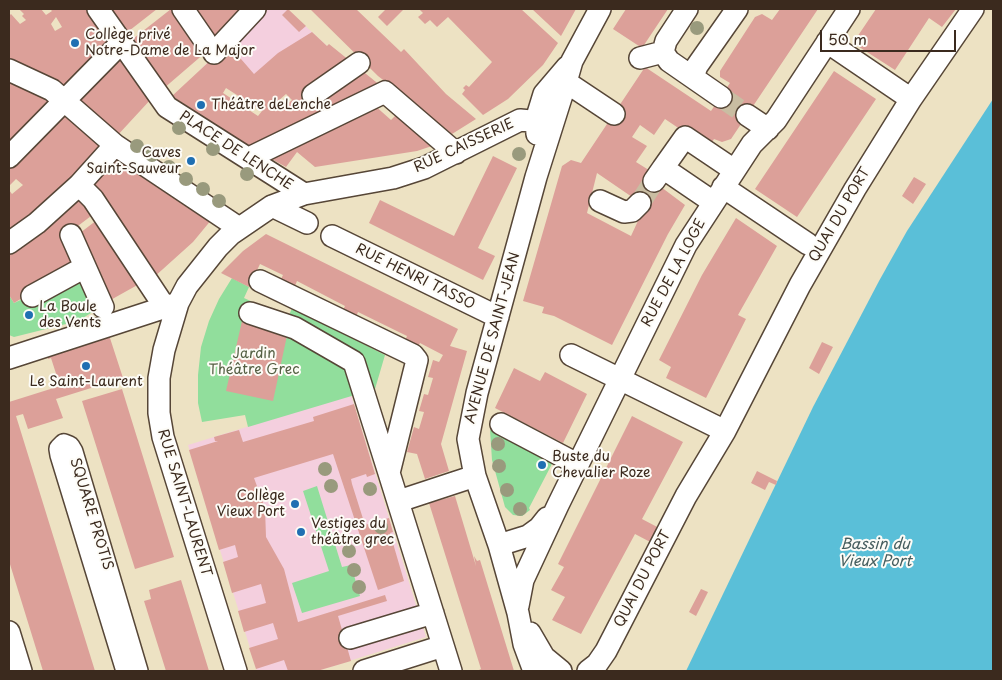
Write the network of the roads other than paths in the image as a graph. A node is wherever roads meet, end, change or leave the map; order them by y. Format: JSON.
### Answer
{"nodes":[{"id":1,"x":98,"y":9,"type":"edge"},
{"id":2,"x":183,"y":9,"type":"edge"},
{"id":3,"x":255,"y":9,"type":"edge"},
{"id":4,"x":600,"y":9,"type":"edge"},
{"id":5,"x":687,"y":9,"type":"edge"},
{"id":6,"x":737,"y":9,"type":"edge"},
{"id":7,"x":850,"y":9,"type":"edge"},
{"id":8,"x":973,"y":9,"type":"edge"},
{"id":9,"x":827,"y":42,"type":"junction"},
{"id":10,"x":122,"y":43,"type":"junction"},
{"id":11,"x":663,"y":52,"type":"junction"},
{"id":12,"x":640,"y":58,"type":"dead end"},
{"id":13,"x":572,"y":61,"type":"junction"},
{"id":14,"x":358,"y":63,"type":"dead end"},
{"id":15,"x":9,"y":70,"type":"edge"},
{"id":16,"x":692,"y":77,"type":"junction"},
{"id":17,"x":566,"y":82,"type":"junction"},
{"id":18,"x":313,"y":95,"type":"dead end"},
{"id":19,"x":721,"y":97,"type":"tunnel mouth"},
{"id":20,"x":65,"y":99,"type":"junction"},
{"id":21,"x":911,"y":99,"type":"junction"},
{"id":22,"x":614,"y":114,"type":"dead end"},
{"id":23,"x":747,"y":114,"type":"tunnel mouth"},
{"id":24,"x":545,"y":121,"type":"junction"},
{"id":25,"x":768,"y":129,"type":"junction"},
{"id":26,"x":115,"y":145,"type":"junction"},
{"id":27,"x":456,"y":153,"type":"junction"},
{"id":28,"x":9,"y":157,"type":"edge"},
{"id":29,"x":249,"y":158,"type":"junction"},
{"id":30,"x":79,"y":185,"type":"junction"},
{"id":31,"x":724,"y":186,"type":"junction"},
{"id":32,"x":304,"y":194,"type":"junction"},
{"id":33,"x":600,"y":201,"type":"dead end"},
{"id":34,"x":640,"y":203,"type":"tunnel mouth"},
{"id":35,"x":264,"y":205,"type":"junction"},
{"id":36,"x":307,"y":223,"type":"dead end"},
{"id":37,"x":239,"y":228,"type":"junction"},
{"id":38,"x":71,"y":235,"type":"dead end"},
{"id":39,"x":332,"y":236,"type":"dead end"},
{"id":40,"x":9,"y":243,"type":"edge"},
{"id":41,"x":808,"y":244,"type":"dead end"},
{"id":42,"x":85,"y":267,"type":"junction"},
{"id":43,"x":260,"y":282,"type":"dead end"},
{"id":44,"x":32,"y":296,"type":"dead end"},
{"id":45,"x":171,"y":304,"type":"junction"},
{"id":46,"x":103,"y":307,"type":"dead end"},
{"id":47,"x":250,"y":313,"type":"dead end"},
{"id":48,"x":498,"y":317,"type":"junction"},
{"id":49,"x":571,"y":355,"type":"dead end"},
{"id":50,"x":9,"y":358,"type":"edge"},
{"id":51,"x":619,"y":379,"type":"junction"},
{"id":52,"x":500,"y":424,"type":"dead end"},
{"id":53,"x":725,"y":431,"type":"junction"},
{"id":54,"x":577,"y":464,"type":"junction"},
{"id":55,"x":389,"y":473,"type":"junction"},
{"id":56,"x":475,"y":476,"type":"junction"},
{"id":57,"x":399,"y":501,"type":"junction"},
{"id":58,"x":558,"y":505,"type":"junction"},
{"id":59,"x":498,"y":545,"type":"junction"},
{"id":60,"x":518,"y":612,"type":"junction"},
{"id":61,"x":433,"y":613,"type":"junction"},
{"id":62,"x":9,"y":632,"type":"edge"},
{"id":63,"x":350,"y":638,"type":"dead end"},
{"id":64,"x":443,"y":646,"type":"junction"},
{"id":65,"x":21,"y":671,"type":"edge"},
{"id":66,"x":126,"y":671,"type":"edge"},
{"id":67,"x":138,"y":671,"type":"edge"},
{"id":68,"x":236,"y":671,"type":"edge"},
{"id":69,"x":364,"y":671,"type":"edge"},
{"id":70,"x":451,"y":671,"type":"edge"},
{"id":71,"x":534,"y":671,"type":"edge"},
{"id":72,"x":561,"y":671,"type":"edge"},
{"id":73,"x":588,"y":671,"type":"edge"},
{"id":74,"x":609,"y":671,"type":"edge"}],
"edges":[{"from":1,"to":10,"type":"street","name":"PLACE DE LENCHE"},
{"from":2,"to":3,"type":"street"},
{"from":4,"to":13,"type":"street"},
{"from":5,"to":11,"type":"street"},
{"from":6,"to":16,"type":"street"},
{"from":7,"to":9,"type":"street","name":"RUE DE LA LOGE"},
{"from":8,"to":21,"type":"street","name":"QUAI DU PORT"},
{"from":9,"to":21,"type":"street"},
{"from":9,"to":25,"type":"street","name":"RUE DE LA LOGE"},
{"from":10,"to":20,"type":"street"},
{"from":10,"to":29,"type":"street","name":"PLACE DE LENCHE"},
{"from":11,"to":12,"type":"street"},
{"from":11,"to":16,"type":"street"},
{"from":13,"to":17,"type":"street"},
{"from":13,"to":24,"type":"street"},
{"from":14,"to":18,"type":"street"},
{"from":15,"to":20,"type":"street"},
{"from":16,"to":19,"type":"street"},
{"from":17,"to":22,"type":"street"},
{"from":17,"to":24,"type":"street"},
{"from":20,"to":26,"type":"street"},
{"from":20,"to":28,"type":"street"},
{"from":21,"to":53,"type":"street","name":"QUAI DU PORT"},
{"from":23,"to":25,"type":"street"},
{"from":24,"to":27,"type":"street","name":"RUE CAISSERIE"},
{"from":24,"to":48,"type":"street","name":"AVENUE DE SAINT-JEAN"},
{"from":25,"to":31,"type":"street","name":"RUE DE LA LOGE"},
{"from":26,"to":30,"type":"street"},
{"from":26,"to":37,"type":"street"},
{"from":27,"to":29,"type":"street"},
{"from":27,"to":32,"type":"street","name":"RUE CAISSERIE"},
{"from":29,"to":32,"type":"street","name":"PLACE DE LENCHE"},
{"from":30,"to":40,"type":"street"},
{"from":30,"to":45,"type":"street"},
{"from":31,"to":31,"type":"street"},
{"from":31,"to":41,"type":"street"},
{"from":31,"to":51,"type":"street","name":"RUE DE LA LOGE"},
{"from":32,"to":35,"type":"street","name":"PLACE DE LENCHE"},
{"from":33,"to":34,"type":"street"},
{"from":35,"to":36,"type":"street"},
{"from":35,"to":37,"type":"street","name":"PLACE DE LENCHE"},
{"from":37,"to":45,"type":"street","name":"RUE SAINT-LAURENT"},
{"from":38,"to":42,"type":"street"},
{"from":39,"to":48,"type":"street","name":"RUE HENRI TASSO"},
{"from":42,"to":44,"type":"street"},
{"from":42,"to":46,"type":"street"},
{"from":43,"to":55,"type":"street"},
{"from":45,"to":50,"type":"street"},
{"from":45,"to":68,"type":"street","name":"RUE SAINT-LAURENT"},
{"from":47,"to":55,"type":"street"},
{"from":48,"to":56,"type":"street","name":"AVENUE DE SAINT-JEAN"},
{"from":49,"to":51,"type":"street"},
{"from":51,"to":53,"type":"street"},
{"from":51,"to":54,"type":"street","name":"RUE DE LA LOGE"},
{"from":52,"to":54,"type":"street"},
{"from":53,"to":73,"type":"street","name":"QUAI DU PORT"},
{"from":53,"to":74,"type":"street","name":"QUAI DU PORT"},
{"from":54,"to":58,"type":"street","name":"RUE DE LA LOGE"},
{"from":55,"to":57,"type":"street"},
{"from":56,"to":57,"type":"street"},
{"from":56,"to":59,"type":"street","name":"AVENUE DE SAINT-JEAN"},
{"from":57,"to":61,"type":"street"},
{"from":58,"to":59,"type":"street","name":"RUE DE LA LOGE"},
{"from":58,"to":60,"type":"street","name":"RUE DE LA LOGE"},
{"from":59,"to":60,"type":"street","name":"AVENUE DE SAINT-JEAN"},
{"from":60,"to":71,"type":"street","name":"AVENUE DE SAINT-JEAN"},
{"from":60,"to":72,"type":"street","name":"AVENUE DE SAINT-JEAN"},
{"from":61,"to":63,"type":"street"},
{"from":61,"to":64,"type":"street"},
{"from":62,"to":65,"type":"street"},
{"from":64,"to":69,"type":"street"},
{"from":64,"to":70,"type":"street"},
{"from":66,"to":67,"type":"street","name":"SQUARE PROTIS"}]}
